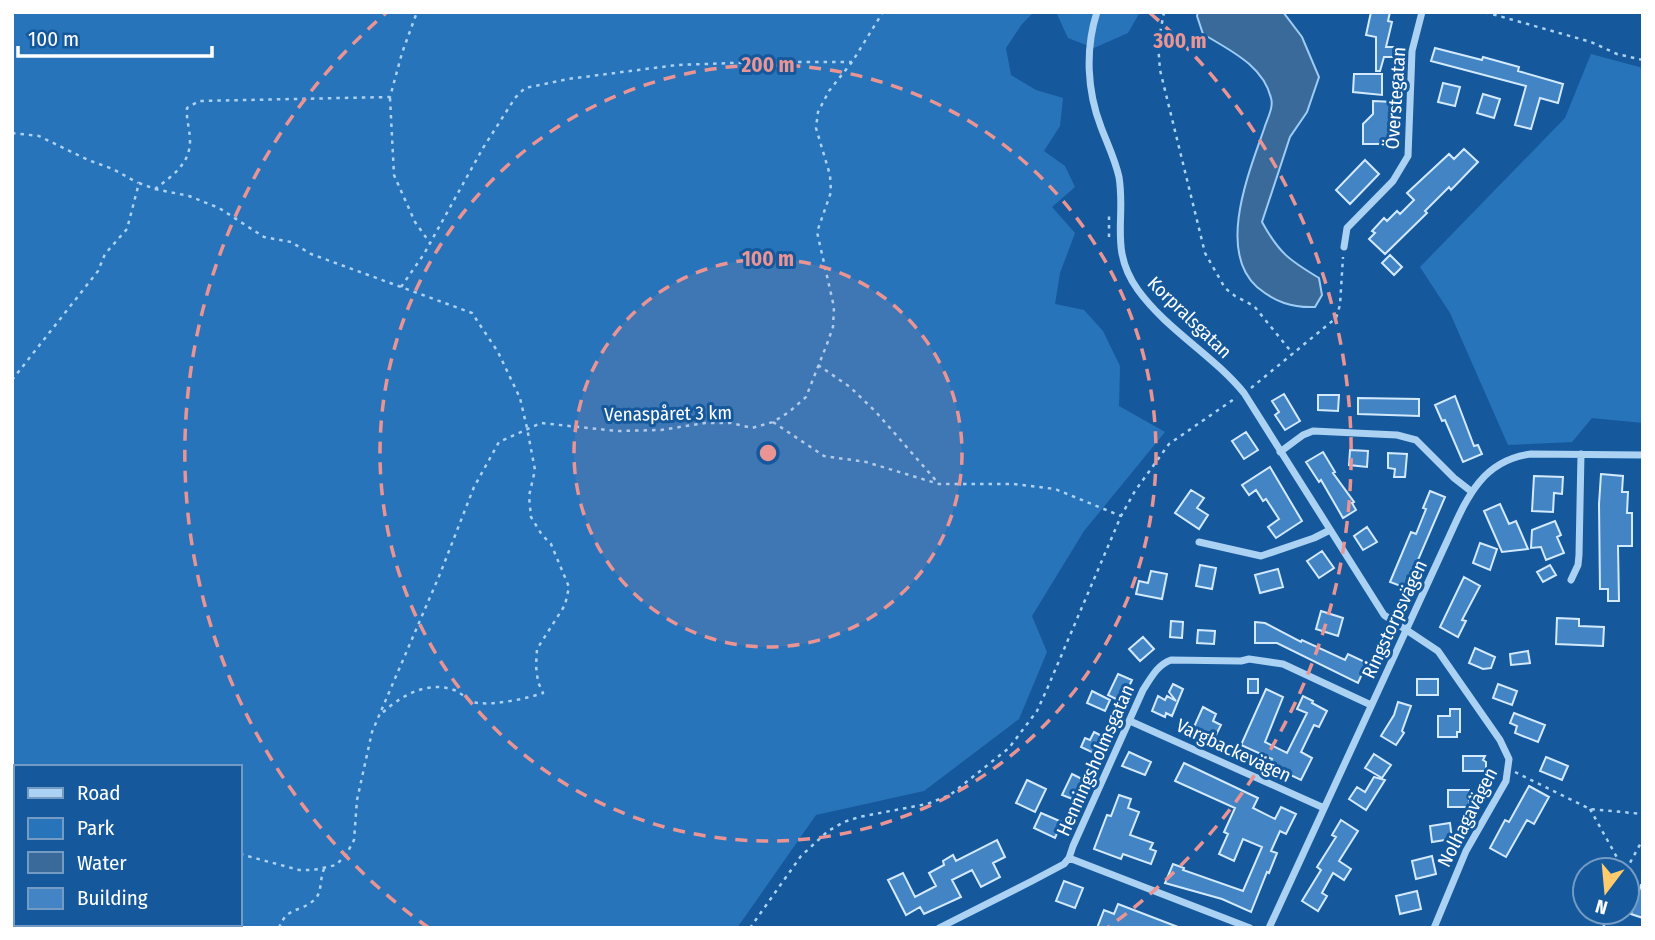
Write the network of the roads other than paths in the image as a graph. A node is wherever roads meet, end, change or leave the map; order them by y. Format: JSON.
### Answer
{"nodes":[{"id":1,"x":1097,"y":12,"type":"edge"},
{"id":2,"x":1422,"y":12,"type":"edge"},
{"id":3,"x":1344,"y":247,"type":"road end"},
{"id":4,"x":1280,"y":452,"type":"junction"},
{"id":5,"x":1581,"y":454,"type":"junction"},
{"id":6,"x":1643,"y":455,"type":"edge"},
{"id":7,"x":1472,"y":492,"type":"junction"},
{"id":8,"x":1329,"y":530,"type":"junction"},
{"id":9,"x":1199,"y":542,"type":"dead end"},
{"id":10,"x":1571,"y":580,"type":"dead end"},
{"id":11,"x":1406,"y":630,"type":"junction"},
{"id":12,"x":1371,"y":705,"type":"junction"},
{"id":13,"x":1130,"y":721,"type":"junction"},
{"id":14,"x":1324,"y":808,"type":"junction"},
{"id":15,"x":1069,"y":858,"type":"junction"},
{"id":16,"x":939,"y":928,"type":"edge"},
{"id":17,"x":1250,"y":928,"type":"edge"},
{"id":18,"x":1269,"y":928,"type":"edge"},
{"id":19,"x":1434,"y":928,"type":"edge"}],
"edges":[{"from":1,"to":4,"type":"street","name":"Korpralsgatan"},
{"from":2,"to":3,"type":"street","name":"Överstegatan"},
{"from":4,"to":7,"type":"street"},
{"from":4,"to":8,"type":"street","name":"Korpralsgatan"},
{"from":5,"to":6,"type":"street","name":"Ringstorpsvägen"},
{"from":5,"to":7,"type":"street","name":"Ringstorpsvägen"},
{"from":5,"to":10,"type":"street"},
{"from":7,"to":11,"type":"street","name":"Ringstorpsvägen"},
{"from":8,"to":9,"type":"street"},
{"from":8,"to":11,"type":"street","name":"Nolhagavägen"},
{"from":11,"to":12,"type":"street","name":"Ringstorpsvägen"},
{"from":11,"to":19,"type":"street","name":"Nolhagavägen"},
{"from":12,"to":13,"type":"street","name":"Henningsholmsgatan"},
{"from":12,"to":14,"type":"street","name":"Ringstorpsvägen"},
{"from":13,"to":14,"type":"street","name":"Vargbackevägen"},
{"from":13,"to":15,"type":"street","name":"Henningsholmsgatan"},
{"from":14,"to":18,"type":"street","name":"Ringstorpsvägen"},
{"from":15,"to":16,"type":"street"},
{"from":15,"to":17,"type":"street","name":"Henningsholmsgatan"}]}
